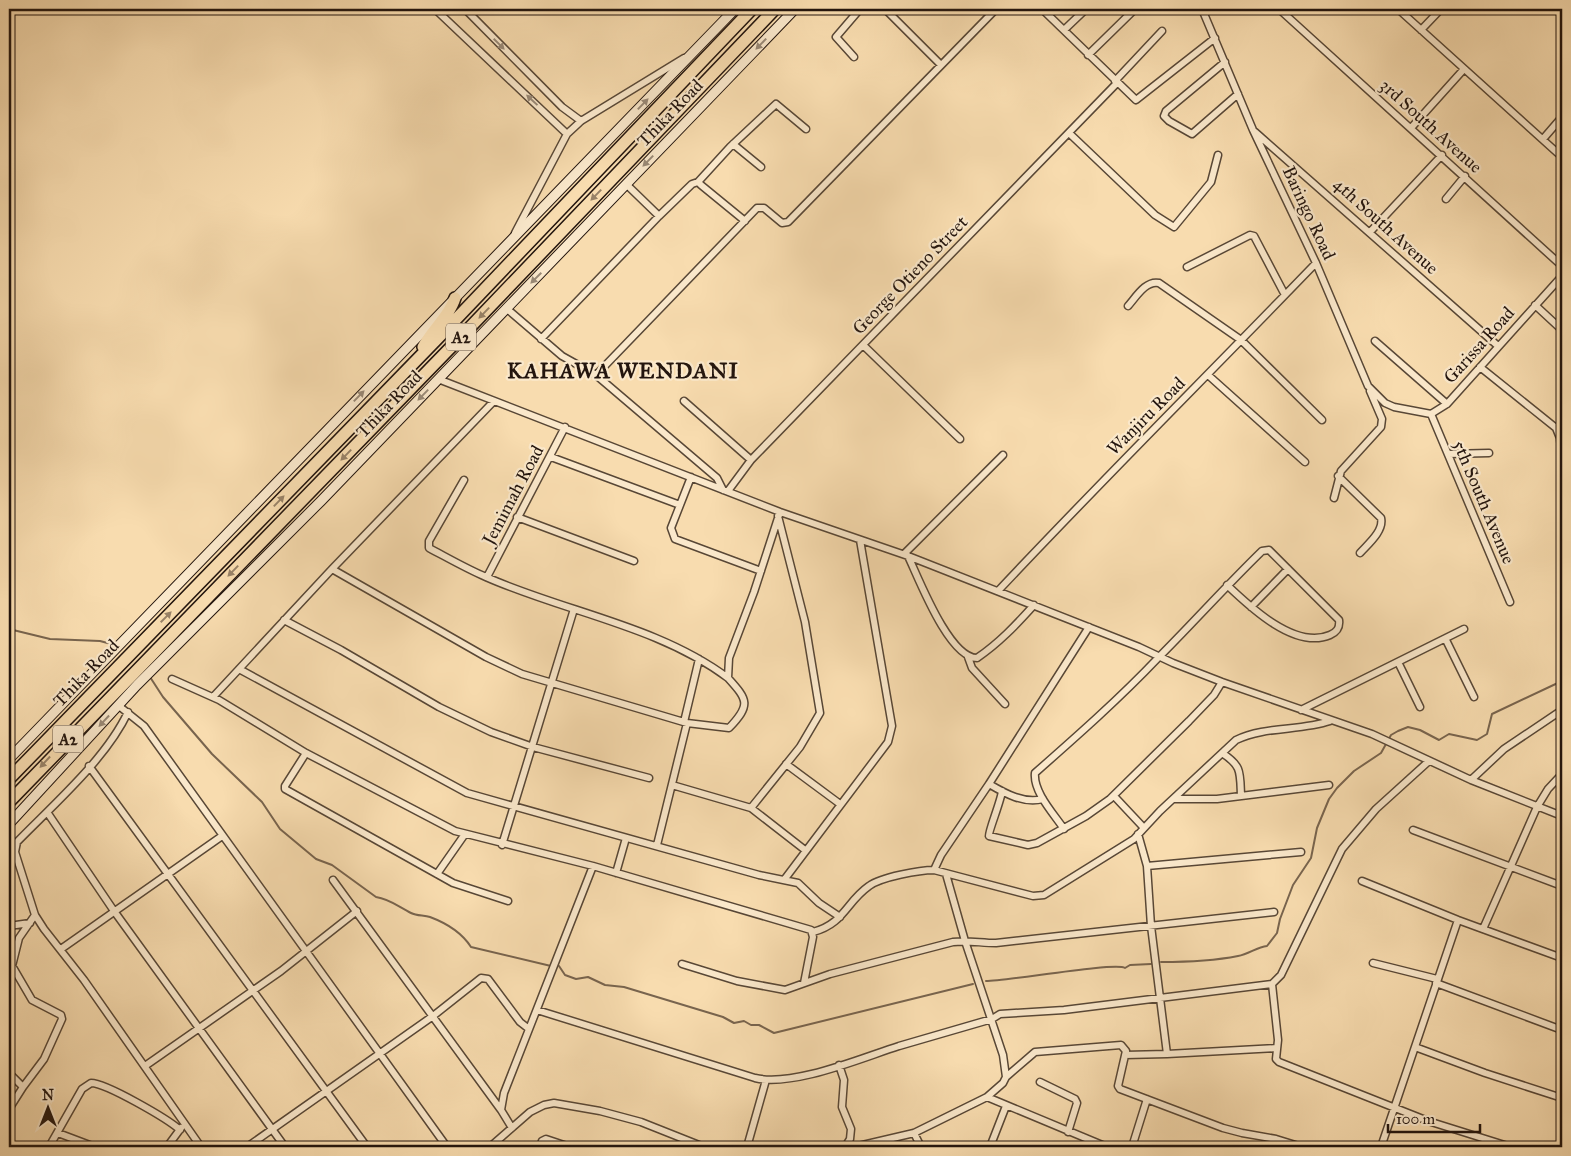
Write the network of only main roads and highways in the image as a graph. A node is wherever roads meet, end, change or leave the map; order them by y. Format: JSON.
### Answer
{"nodes":[{"id":1,"x":735,"y":9,"type":"edge"},
{"id":2,"x":752,"y":9,"type":"edge"},
{"id":3,"x":775,"y":9,"type":"edge"},
{"id":4,"x":795,"y":9,"type":"edge"},
{"id":5,"x":456,"y":298,"type":"junction"},
{"id":6,"x":416,"y":360,"type":"junction"},
{"id":7,"x":132,"y":681,"type":"junction"},
{"id":8,"x":9,"y":759,"type":"edge"},
{"id":9,"x":9,"y":779,"type":"edge"},
{"id":10,"x":9,"y":802,"type":"edge"},
{"id":11,"x":9,"y":824,"type":"edge"}],
"edges":[{"from":5,"to":1,"type":"main road","name":"Thika Road","one_way":true},
{"from":2,"to":6,"type":"highway","name":"Thika Road","number":"A2"},
{"from":3,"to":7,"type":"highway","name":"Thika Road","number":"A2","one_way":true},
{"from":4,"to":7,"type":"main road","name":"Thika Road","one_way":true},
{"from":5,"to":6,"type":"highway"},
{"from":8,"to":5,"type":"main road","name":"Thika Road","one_way":true},
{"from":9,"to":6,"type":"highway","name":"Thika Road","number":"A2","one_way":true},
{"from":7,"to":10,"type":"highway","name":"Thika Road","number":"A2","one_way":true},
{"from":7,"to":11,"type":"main road","name":"Thika Road","one_way":true}]}
